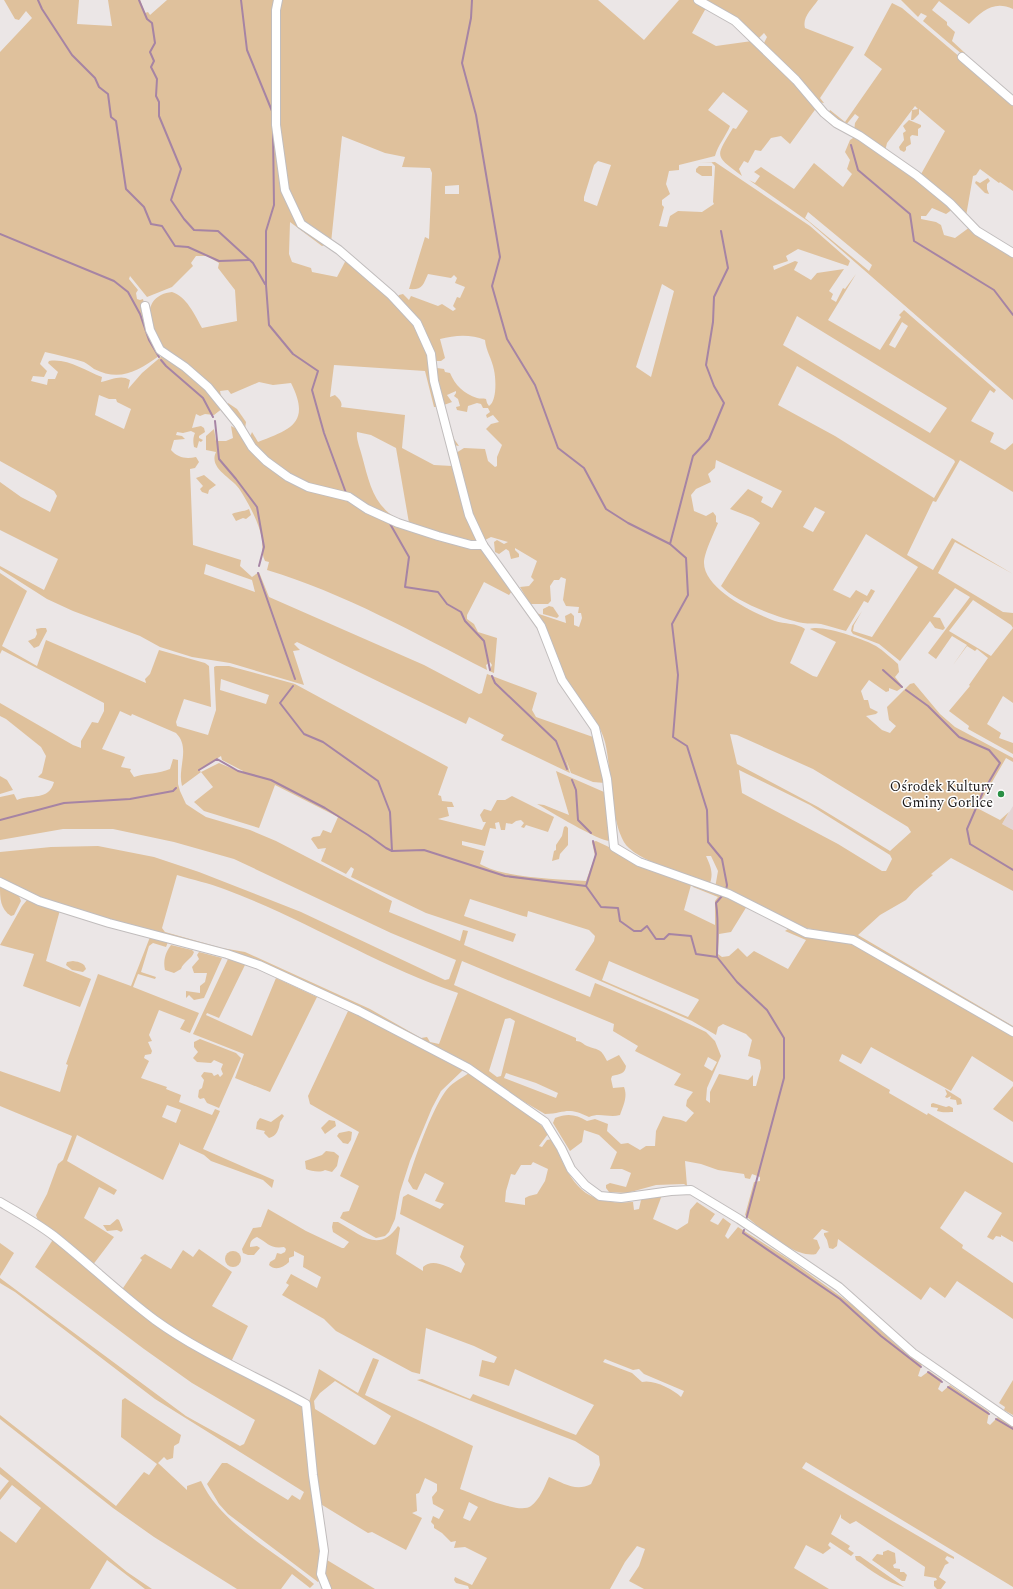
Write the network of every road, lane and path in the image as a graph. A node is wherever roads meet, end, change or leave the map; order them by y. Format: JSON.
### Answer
{"nodes":[{"id":1,"x":278,"y":0,"type":"edge"},
{"id":2,"x":698,"y":0,"type":"edge"},
{"id":3,"x":962,"y":57,"type":"dead end"},
{"id":4,"x":1013,"y":101,"type":"edge"},
{"id":5,"x":1013,"y":253,"type":"edge"},
{"id":6,"x":145,"y":306,"type":"dead end"},
{"id":7,"x":483,"y":545,"type":"junction"},
{"id":8,"x":0,"y":882,"type":"edge"},
{"id":9,"x":1013,"y":1032,"type":"edge"},
{"id":10,"x":0,"y":1202,"type":"edge"},
{"id":11,"x":1013,"y":1422,"type":"edge"},
{"id":12,"x":327,"y":1589,"type":"edge"}],
"edges":[{"from":1,"to":7,"type":"street"},
{"from":2,"to":5,"type":"street"},
{"from":3,"to":4,"type":"street"},
{"from":6,"to":7,"type":"street"},
{"from":7,"to":9,"type":"street"},
{"from":8,"to":11,"type":"street"},
{"from":10,"to":12,"type":"street"}]}
